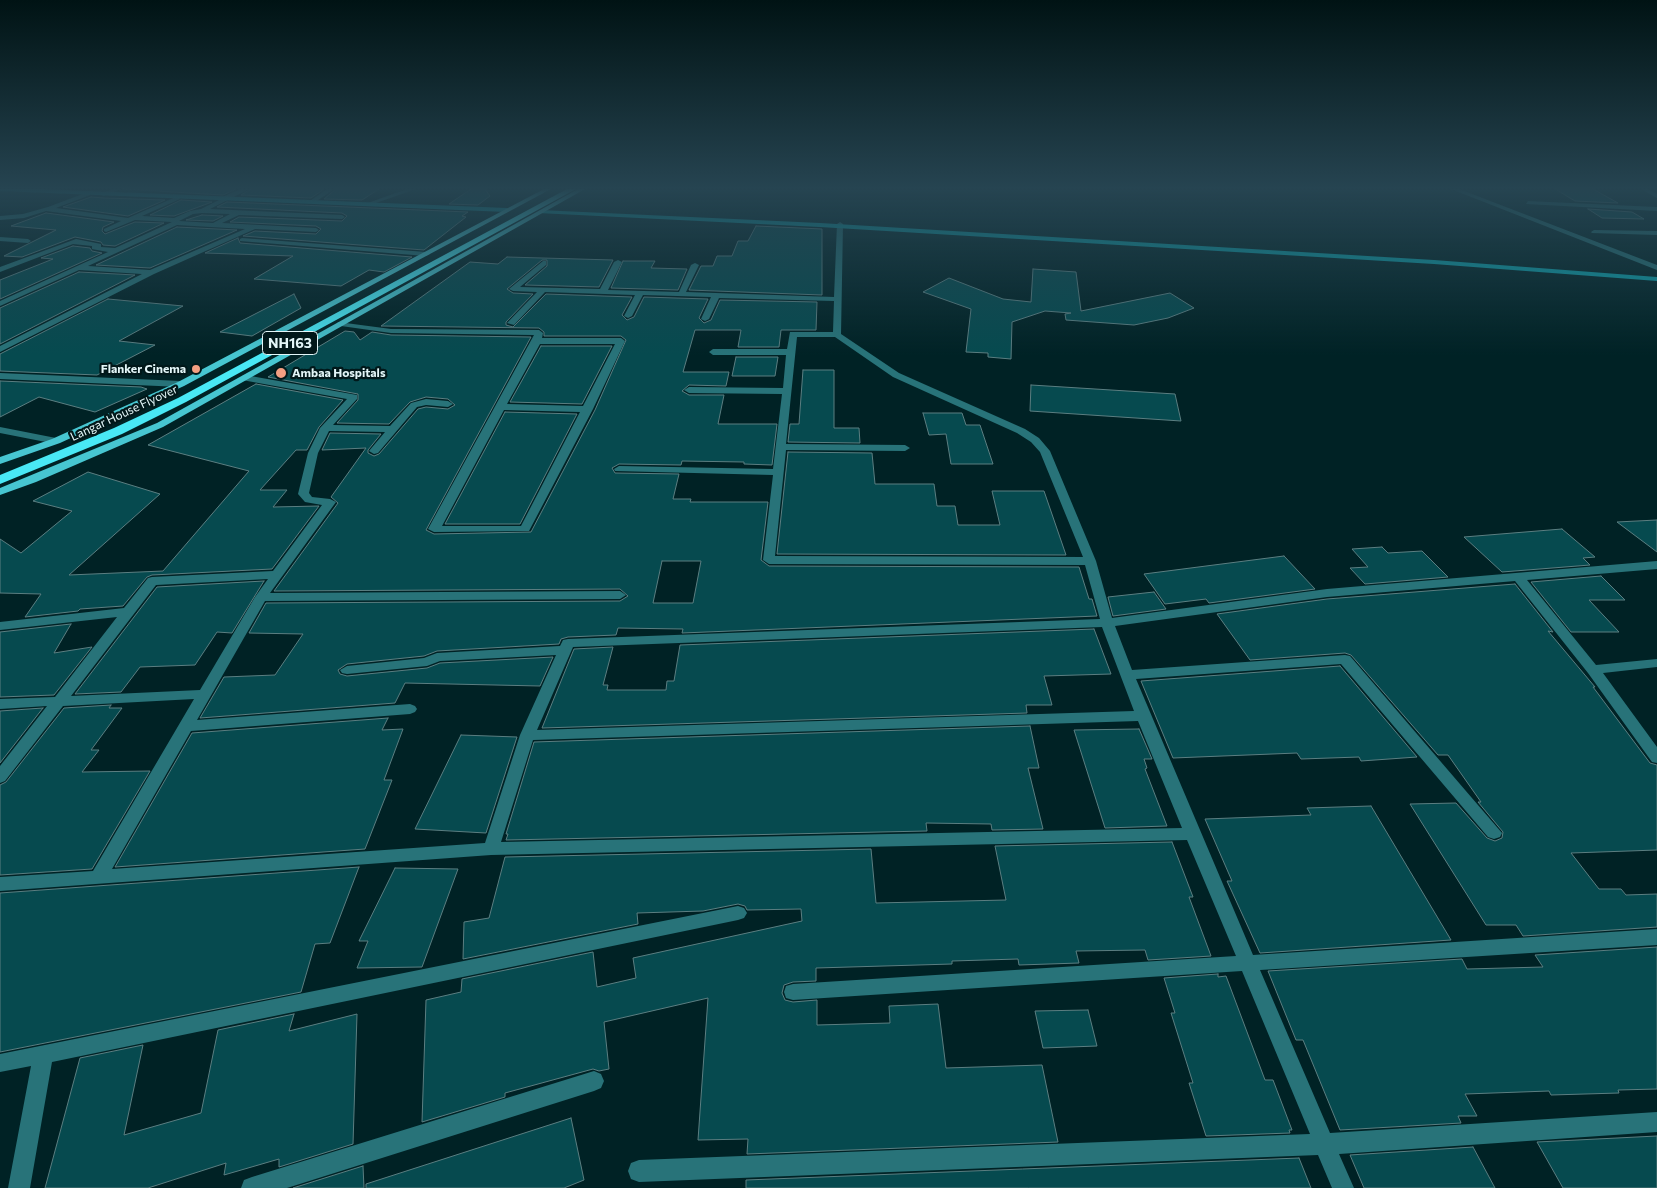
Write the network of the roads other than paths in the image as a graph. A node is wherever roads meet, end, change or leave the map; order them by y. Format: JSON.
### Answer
{"nodes":[{"id":1,"x":67,"y":244,"type":"edge"},
{"id":2,"x":94,"y":244,"type":"edge"},
{"id":3,"x":115,"y":244,"type":"edge"},
{"id":4,"x":127,"y":244,"type":"edge"},
{"id":5,"x":214,"y":244,"type":"edge"},
{"id":6,"x":300,"y":244,"type":"edge"},
{"id":7,"x":444,"y":244,"type":"edge"},
{"id":8,"x":454,"y":244,"type":"edge"},
{"id":9,"x":470,"y":244,"type":"edge"},
{"id":10,"x":483,"y":244,"type":"edge"},
{"id":11,"x":838,"y":244,"type":"edge"},
{"id":12,"x":1152,"y":244,"type":"edge"},
{"id":13,"x":1233,"y":244,"type":"edge"},
{"id":14,"x":1596,"y":244,"type":"edge"},
{"id":15,"x":99,"y":245,"type":"junction"},
{"id":16,"x":436,"y":249,"type":"junction"},
{"id":17,"x":115,"y":250,"type":"junction"},
{"id":18,"x":470,"y":252,"type":"junction"},
{"id":19,"x":426,"y":254,"type":"junction"},
{"id":20,"x":543,"y":262,"type":"dead end"},
{"id":21,"x":618,"y":262,"type":"dead end"},
{"id":22,"x":695,"y":265,"type":"dead end"},
{"id":23,"x":76,"y":268,"type":"junction"},
{"id":24,"x":1657,"y":268,"type":"edge"},
{"id":25,"x":0,"y":270,"type":"edge"},
{"id":26,"x":151,"y":272,"type":"junction"},
{"id":27,"x":1657,"y":273,"type":"edge"},
{"id":28,"x":1657,"y":279,"type":"edge"},
{"id":29,"x":543,"y":290,"type":"junction"},
{"id":30,"x":603,"y":292,"type":"junction"},
{"id":31,"x":640,"y":293,"type":"junction"},
{"id":32,"x":681,"y":295,"type":"junction"},
{"id":33,"x":0,"y":296,"type":"edge"},
{"id":34,"x":716,"y":296,"type":"junction"},
{"id":35,"x":14,"y":297,"type":"junction"},
{"id":36,"x":837,"y":299,"type":"junction"},
{"id":37,"x":0,"y":304,"type":"edge"},
{"id":38,"x":628,"y":316,"type":"dead end"},
{"id":39,"x":705,"y":319,"type":"dead end"},
{"id":40,"x":511,"y":323,"type":"dead end"},
{"id":41,"x":341,"y":324,"type":"junction"},
{"id":42,"x":837,"y":335,"type":"junction"},
{"id":43,"x":0,"y":337,"type":"edge"},
{"id":44,"x":21,"y":339,"type":"junction"},
{"id":45,"x":537,"y":341,"type":"junction"},
{"id":46,"x":0,"y":349,"type":"edge"},
{"id":47,"x":713,"y":352,"type":"dead end"},
{"id":48,"x":791,"y":352,"type":"junction"},
{"id":49,"x":0,"y":376,"type":"edge"},
{"id":50,"x":245,"y":378,"type":"junction"},
{"id":51,"x":181,"y":384,"type":"junction"},
{"id":52,"x":689,"y":390,"type":"dead end"},
{"id":53,"x":787,"y":391,"type":"junction"},
{"id":54,"x":166,"y":392,"type":"junction"},
{"id":55,"x":208,"y":399,"type":"junction"},
{"id":56,"x":448,"y":404,"type":"dead end"},
{"id":57,"x":500,"y":407,"type":"junction"},
{"id":58,"x":588,"y":409,"type":"junction"},
{"id":59,"x":325,"y":428,"type":"junction"},
{"id":60,"x":392,"y":429,"type":"junction"},
{"id":61,"x":0,"y":430,"type":"edge"},
{"id":62,"x":56,"y":441,"type":"junction"},
{"id":63,"x":781,"y":447,"type":"junction"},
{"id":64,"x":905,"y":448,"type":"dead end"},
{"id":65,"x":374,"y":451,"type":"dead end"},
{"id":66,"x":0,"y":461,"type":"edge"},
{"id":67,"x":619,"y":469,"type":"dead end"},
{"id":68,"x":0,"y":470,"type":"edge"},
{"id":69,"x":778,"y":472,"type":"junction"},
{"id":70,"x":0,"y":480,"type":"edge"},
{"id":71,"x":0,"y":492,"type":"edge"},
{"id":72,"x":1090,"y":561,"type":"junction"},
{"id":73,"x":1657,"y":565,"type":"edge"},
{"id":74,"x":276,"y":575,"type":"junction"},
{"id":75,"x":1518,"y":577,"type":"junction"},
{"id":76,"x":620,"y":596,"type":"dead end"},
{"id":77,"x":261,"y":597,"type":"junction"},
{"id":78,"x":127,"y":612,"type":"junction"},
{"id":79,"x":1107,"y":623,"type":"junction"},
{"id":80,"x":0,"y":626,"type":"edge"},
{"id":81,"x":565,"y":650,"type":"junction"},
{"id":82,"x":1651,"y":664,"type":"edge"},
{"id":83,"x":347,"y":670,"type":"dead end"},
{"id":84,"x":1592,"y":670,"type":"junction"},
{"id":85,"x":1657,"y":672,"type":"edge"},
{"id":86,"x":1127,"y":675,"type":"junction"},
{"id":87,"x":205,"y":694,"type":"junction"},
{"id":88,"x":59,"y":701,"type":"junction"},
{"id":89,"x":0,"y":704,"type":"edge"},
{"id":90,"x":410,"y":709,"type":"dead end"},
{"id":91,"x":1143,"y":716,"type":"junction"},
{"id":92,"x":186,"y":726,"type":"junction"},
{"id":93,"x":527,"y":735,"type":"junction"},
{"id":94,"x":1657,"y":758,"type":"edge"},
{"id":95,"x":0,"y":777,"type":"edge"},
{"id":96,"x":1494,"y":833,"type":"dead end"},
{"id":97,"x":1192,"y":834,"type":"junction"},
{"id":98,"x":491,"y":849,"type":"junction"},
{"id":99,"x":99,"y":876,"type":"junction"},
{"id":100,"x":0,"y":884,"type":"edge"},
{"id":101,"x":738,"y":913,"type":"dead end"},
{"id":102,"x":1657,"y":937,"type":"edge"},
{"id":103,"x":1248,"y":962,"type":"junction"},
{"id":104,"x":793,"y":992,"type":"dead end"},
{"id":105,"x":43,"y":1055,"type":"junction"},
{"id":106,"x":0,"y":1063,"type":"edge"},
{"id":107,"x":594,"y":1081,"type":"dead end"},
{"id":108,"x":1657,"y":1122,"type":"edge"},
{"id":109,"x":1325,"y":1144,"type":"junction"},
{"id":110,"x":639,"y":1171,"type":"dead end"},
{"id":111,"x":19,"y":1188,"type":"edge"},
{"id":112,"x":252,"y":1188,"type":"edge"},
{"id":113,"x":1343,"y":1188,"type":"edge"}],
"edges":[{"from":1,"to":25,"type":"street"},
{"from":2,"to":15,"type":"street"},
{"from":3,"to":15,"type":"street"},
{"from":4,"to":17,"type":"street"},
{"from":5,"to":26,"type":"street"},
{"from":6,"to":19,"type":"street"},
{"from":7,"to":16,"type":"main road"},
{"from":8,"to":68,"type":"highway","name":"Langar House Flyover","number":"NH163"},
{"from":9,"to":70,"type":"highway","name":"Langar House Flyover","number":"NH163"},
{"from":10,"to":18,"type":"main road"},
{"from":11,"to":36,"type":"street"},
{"from":12,"to":28,"type":"street"},
{"from":13,"to":27,"type":"street"},
{"from":14,"to":24,"type":"street"},
{"from":15,"to":17,"type":"street"},
{"from":16,"to":18,"type":"main road"},
{"from":16,"to":19,"type":"main road"},
{"from":17,"to":23,"type":"street"},
{"from":18,"to":41,"type":"main road"},
{"from":19,"to":51,"type":"main road"},
{"from":20,"to":29,"type":"street"},
{"from":21,"to":30,"type":"street"},
{"from":22,"to":32,"type":"street"},
{"from":23,"to":26,"type":"street"},
{"from":23,"to":35,"type":"street"},
{"from":26,"to":44,"type":"street"},
{"from":29,"to":30,"type":"street"},
{"from":29,"to":40,"type":"street"},
{"from":30,"to":31,"type":"street"},
{"from":31,"to":32,"type":"street"},
{"from":31,"to":38,"type":"street"},
{"from":32,"to":34,"type":"street"},
{"from":33,"to":35,"type":"street"},
{"from":34,"to":36,"type":"street"},
{"from":34,"to":39,"type":"street"},
{"from":35,"to":37,"type":"street"},
{"from":36,"to":42,"type":"street"},
{"from":41,"to":45,"type":"street"},
{"from":41,"to":50,"type":"main road"},
{"from":42,"to":48,"type":"street"},
{"from":42,"to":72,"type":"street"},
{"from":43,"to":44,"type":"street"},
{"from":44,"to":46,"type":"street"},
{"from":45,"to":57,"type":"street"},
{"from":45,"to":58,"type":"street"},
{"from":47,"to":48,"type":"street"},
{"from":48,"to":53,"type":"street"},
{"from":49,"to":51,"type":"street"},
{"from":50,"to":55,"type":"main road"},
{"from":50,"to":59,"type":"street"},
{"from":51,"to":54,"type":"main road"},
{"from":52,"to":53,"type":"street"},
{"from":53,"to":63,"type":"street"},
{"from":54,"to":55,"type":"main road"},
{"from":54,"to":62,"type":"main road"},
{"from":55,"to":71,"type":"main road"},
{"from":56,"to":60,"type":"street"},
{"from":57,"to":58,"type":"street"},
{"from":57,"to":58,"type":"street"},
{"from":59,"to":60,"type":"street"},
{"from":59,"to":74,"type":"street"},
{"from":60,"to":65,"type":"street"},
{"from":61,"to":62,"type":"street"},
{"from":62,"to":66,"type":"main road"},
{"from":63,"to":64,"type":"street"},
{"from":63,"to":69,"type":"street"},
{"from":67,"to":69,"type":"street"},
{"from":69,"to":72,"type":"street"},
{"from":72,"to":79,"type":"street"},
{"from":73,"to":75,"type":"street"},
{"from":74,"to":77,"type":"street"},
{"from":74,"to":78,"type":"street"},
{"from":75,"to":79,"type":"street"},
{"from":75,"to":84,"type":"street"},
{"from":76,"to":77,"type":"street"},
{"from":77,"to":87,"type":"street"},
{"from":78,"to":80,"type":"street"},
{"from":78,"to":88,"type":"street"},
{"from":79,"to":81,"type":"street"},
{"from":79,"to":86,"type":"street"},
{"from":81,"to":83,"type":"street"},
{"from":81,"to":93,"type":"street"},
{"from":82,"to":84,"type":"street"},
{"from":82,"to":85,"type":"street"},
{"from":84,"to":94,"type":"street"},
{"from":86,"to":91,"type":"street"},
{"from":86,"to":96,"type":"street"},
{"from":87,"to":88,"type":"street"},
{"from":87,"to":92,"type":"street"},
{"from":88,"to":89,"type":"street"},
{"from":88,"to":95,"type":"street"},
{"from":90,"to":92,"type":"street"},
{"from":91,"to":93,"type":"street"},
{"from":91,"to":97,"type":"street"},
{"from":92,"to":99,"type":"street"},
{"from":93,"to":98,"type":"street"},
{"from":97,"to":98,"type":"street"},
{"from":97,"to":103,"type":"street"},
{"from":98,"to":99,"type":"street"},
{"from":99,"to":100,"type":"street"},
{"from":101,"to":105,"type":"street"},
{"from":102,"to":103,"type":"street"},
{"from":103,"to":104,"type":"street"},
{"from":103,"to":109,"type":"street"},
{"from":105,"to":106,"type":"street"},
{"from":105,"to":111,"type":"street"},
{"from":107,"to":112,"type":"street"},
{"from":108,"to":109,"type":"street"},
{"from":109,"to":110,"type":"street"},
{"from":109,"to":113,"type":"street"}]}
